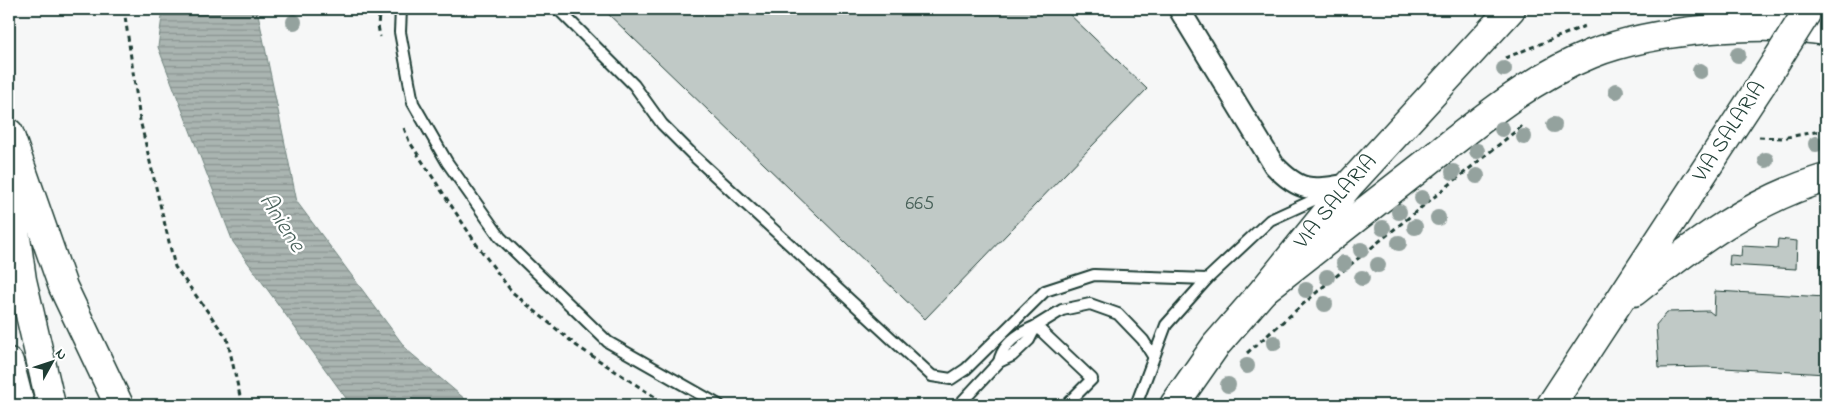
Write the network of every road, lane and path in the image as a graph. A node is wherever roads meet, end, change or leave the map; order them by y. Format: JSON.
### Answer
{"nodes":[{"id":1,"x":124,"y":9,"type":"edge"},
{"id":2,"x":401,"y":9,"type":"edge"},
{"id":3,"x":558,"y":9,"type":"edge"},
{"id":4,"x":1179,"y":9,"type":"edge"},
{"id":5,"x":1511,"y":9,"type":"edge"},
{"id":6,"x":1809,"y":9,"type":"edge"},
{"id":7,"x":1826,"y":31,"type":"edge"},
{"id":8,"x":1530,"y":120,"type":"dead end"},
{"id":9,"x":1826,"y":130,"type":"edge"},
{"id":10,"x":9,"y":133,"type":"edge"},
{"id":11,"x":1729,"y":136,"type":"junction"},
{"id":12,"x":1826,"y":178,"type":"edge"},
{"id":13,"x":1350,"y":184,"type":"junction"},
{"id":14,"x":9,"y":188,"type":"edge"},
{"id":15,"x":1207,"y":279,"type":"junction"},
{"id":16,"x":1264,"y":290,"type":"junction"},
{"id":17,"x":1614,"y":308,"type":"junction"},
{"id":18,"x":31,"y":322,"type":"junction"},
{"id":19,"x":1036,"y":326,"type":"junction"},
{"id":20,"x":1154,"y":356,"type":"junction"},
{"id":21,"x":1242,"y":358,"type":"dead end"},
{"id":22,"x":9,"y":362,"type":"edge"},
{"id":23,"x":20,"y":405,"type":"edge"},
{"id":24,"x":51,"y":405,"type":"edge"},
{"id":25,"x":65,"y":405,"type":"edge"},
{"id":26,"x":119,"y":405,"type":"edge"},
{"id":27,"x":242,"y":405,"type":"edge"},
{"id":28,"x":719,"y":405,"type":"edge"},
{"id":29,"x":958,"y":405,"type":"edge"},
{"id":30,"x":1066,"y":405,"type":"edge"},
{"id":31,"x":1136,"y":405,"type":"edge"},
{"id":32,"x":1174,"y":405,"type":"edge"},
{"id":33,"x":1551,"y":405,"type":"edge"}],
"edges":[{"from":1,"to":27,"type":"path"},
{"from":2,"to":28,"type":"lane"},
{"from":3,"to":15,"type":"lane"},
{"from":4,"to":13,"type":"street"},
{"from":5,"to":13,"type":"main road","name":"VIA SALARIA"},
{"from":6,"to":11,"type":"main road","name":"VIA SALARIA","bridge":true},
{"from":7,"to":16,"type":"main road"},
{"from":8,"to":21,"type":"path"},
{"from":9,"to":11,"type":"path"},
{"from":10,"to":26,"type":"main road"},
{"from":11,"to":17,"type":"main road","name":"VIA SALARIA"},
{"from":12,"to":17,"type":"main road"},
{"from":13,"to":15,"type":"lane"},
{"from":13,"to":16,"type":"main road","name":"VIA SALARIA"},
{"from":14,"to":18,"type":"main road"},
{"from":15,"to":20,"type":"lane"},
{"from":16,"to":32,"type":"main road","name":"VIA SALARIA"},
{"from":17,"to":33,"type":"main road","name":"VIA SALARIA"},
{"from":18,"to":24,"type":"main road"},
{"from":18,"to":25,"type":"main road"},
{"from":19,"to":20,"type":"lane"},
{"from":19,"to":29,"type":"lane"},
{"from":19,"to":30,"type":"lane"},
{"from":20,"to":31,"type":"lane"},
{"from":22,"to":23,"type":"main road"}]}
